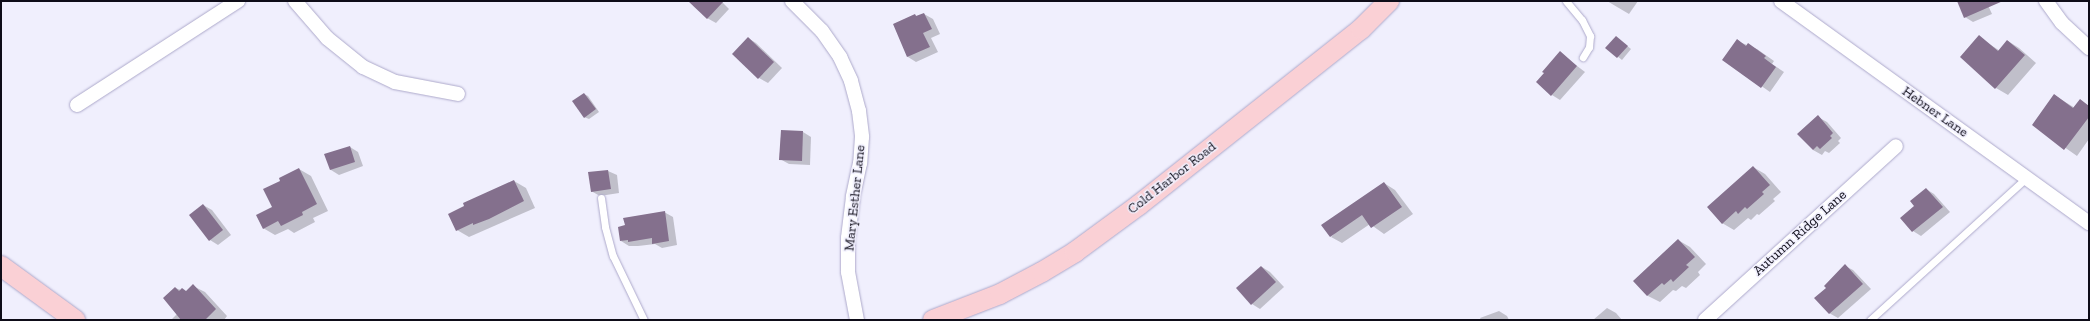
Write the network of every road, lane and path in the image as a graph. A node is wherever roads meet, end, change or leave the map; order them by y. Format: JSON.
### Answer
{"nodes":[{"id":1,"x":238,"y":1,"type":"edge"},
{"id":2,"x":295,"y":1,"type":"edge"},
{"id":3,"x":792,"y":1,"type":"edge"},
{"id":4,"x":1389,"y":1,"type":"edge"},
{"id":5,"x":1566,"y":1,"type":"edge"},
{"id":6,"x":1781,"y":1,"type":"edge"},
{"id":7,"x":2046,"y":1,"type":"edge"},
{"id":8,"x":2089,"y":48,"type":"edge"},
{"id":9,"x":1583,"y":57,"type":"dead end"},
{"id":10,"x":458,"y":94,"type":"dead end"},
{"id":11,"x":76,"y":105,"type":"dead end"},
{"id":12,"x":1896,"y":146,"type":"dead end"},
{"id":13,"x":2027,"y":177,"type":"junction"},
{"id":14,"x":601,"y":198,"type":"dead end"},
{"id":15,"x":2089,"y":223,"type":"edge"},
{"id":16,"x":1,"y":266,"type":"edge"},
{"id":17,"x":75,"y":320,"type":"edge"},
{"id":18,"x":644,"y":320,"type":"edge"},
{"id":19,"x":857,"y":320,"type":"edge"},
{"id":20,"x":933,"y":320,"type":"edge"},
{"id":21,"x":1705,"y":320,"type":"edge"},
{"id":22,"x":1870,"y":320,"type":"edge"}],
"edges":[{"from":1,"to":11,"type":"street"},
{"from":2,"to":10,"type":"street"},
{"from":3,"to":19,"type":"street","name":"Mary Esther Lane"},
{"from":4,"to":20,"type":"main road","name":"Cold Harbor Road"},
{"from":5,"to":9,"type":"lane"},
{"from":6,"to":13,"type":"street","name":"Hebner Lane"},
{"from":7,"to":8,"type":"street"},
{"from":12,"to":21,"type":"street","name":"Autumn Ridge Lane"},
{"from":13,"to":15,"type":"street","name":"Hebner Lane"},
{"from":13,"to":22,"type":"lane"},
{"from":14,"to":18,"type":"lane"},
{"from":16,"to":17,"type":"main road"}]}
